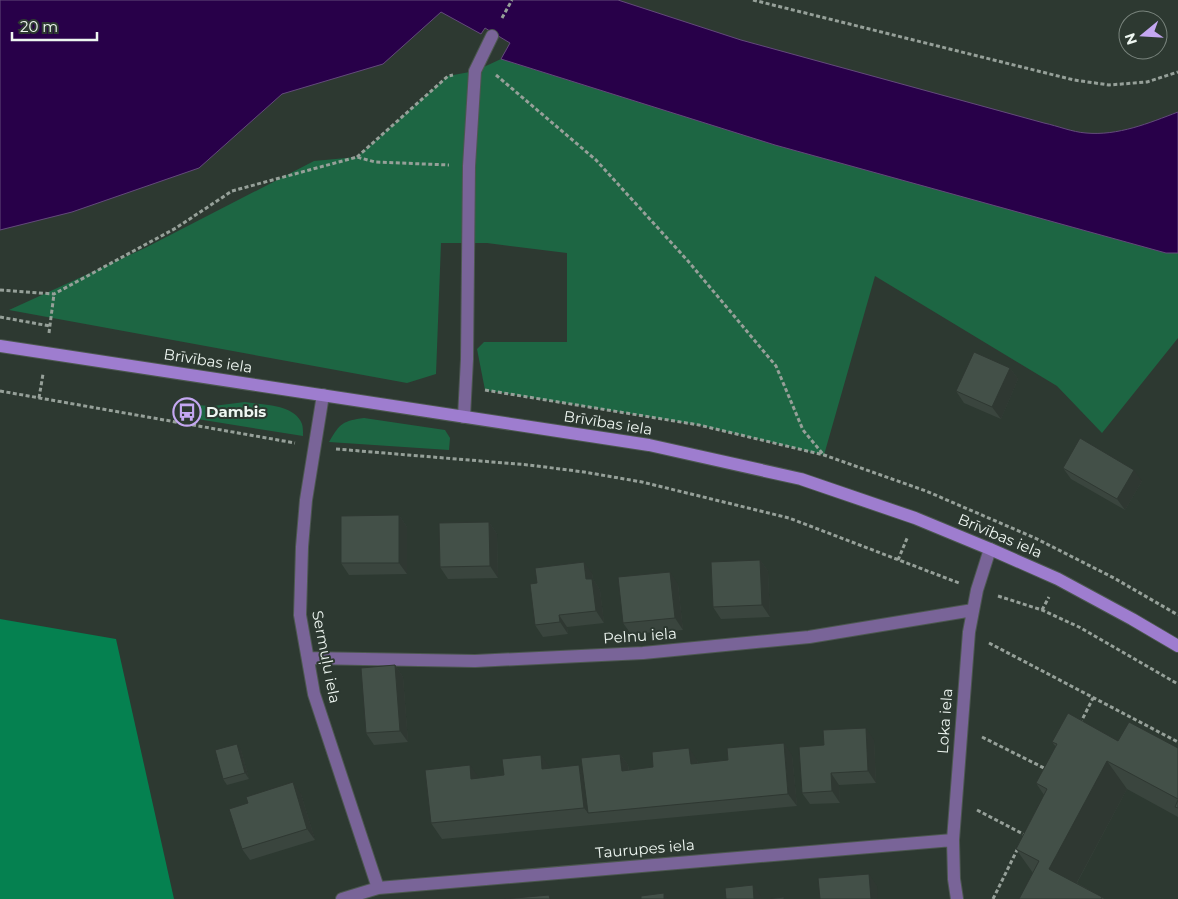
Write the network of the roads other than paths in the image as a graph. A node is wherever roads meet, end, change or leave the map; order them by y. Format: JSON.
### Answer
{"nodes":[{"id":1,"x":492,"y":36,"type":"dead end"},
{"id":2,"x":0,"y":346,"type":"edge"},
{"id":3,"x":323,"y":395,"type":"junction"},
{"id":4,"x":464,"y":417,"type":"junction"},
{"id":5,"x":990,"y":549,"type":"junction"},
{"id":6,"x":973,"y":610,"type":"junction"},
{"id":7,"x":1178,"y":646,"type":"edge"},
{"id":8,"x":308,"y":658,"type":"junction"},
{"id":9,"x":953,"y":840,"type":"junction"},
{"id":10,"x":378,"y":888,"type":"junction"},
{"id":11,"x":342,"y":899,"type":"edge"},
{"id":12,"x":957,"y":899,"type":"edge"}],
"edges":[{"from":1,"to":4,"type":"street"},
{"from":2,"to":3,"type":"main road","name":"Brīvības iela"},
{"from":3,"to":4,"type":"main road","name":"Brīvības iela"},
{"from":3,"to":8,"type":"street","name":"Sermuļu iela"},
{"from":4,"to":5,"type":"main road","name":"Brīvības iela"},
{"from":5,"to":6,"type":"street","name":"Loka iela"},
{"from":5,"to":7,"type":"main road","name":"Brīvības iela"},
{"from":6,"to":8,"type":"street","name":"Pelnu iela"},
{"from":6,"to":9,"type":"street","name":"Loka iela"},
{"from":8,"to":10,"type":"street","name":"Sermuļu iela"},
{"from":9,"to":10,"type":"street","name":"Taurupes iela"},
{"from":9,"to":12,"type":"street","name":"Loka iela"},
{"from":10,"to":11,"type":"street","name":"Taurupes iela"}]}
